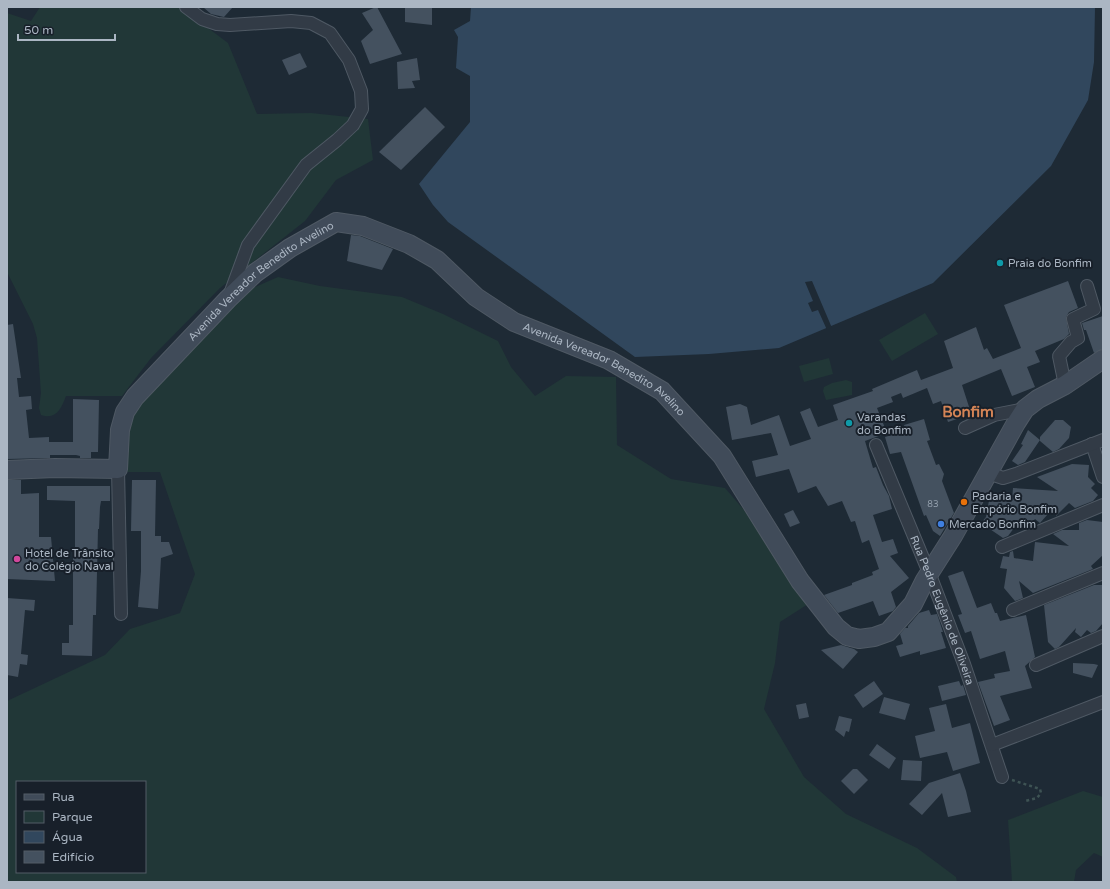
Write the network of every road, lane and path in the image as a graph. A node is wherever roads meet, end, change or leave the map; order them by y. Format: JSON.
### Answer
{"nodes":[{"id":1,"x":186,"y":7,"type":"edge"},
{"id":2,"x":1087,"y":286,"type":"dead end"},
{"id":3,"x":228,"y":299,"type":"junction"},
{"id":4,"x":1103,"y":359,"type":"edge"},
{"id":5,"x":1066,"y":385,"type":"junction"},
{"id":6,"x":1025,"y":409,"type":"junction"},
{"id":7,"x":964,"y":428,"type":"dead end"},
{"id":8,"x":1098,"y":442,"type":"edge"},
{"id":9,"x":876,"y":445,"type":"dead end"},
{"id":10,"x":118,"y":469,"type":"junction"},
{"id":11,"x":7,"y":470,"type":"edge"},
{"id":12,"x":988,"y":473,"type":"junction"},
{"id":13,"x":1103,"y":477,"type":"edge"},
{"id":14,"x":1103,"y":505,"type":"edge"},
{"id":15,"x":1002,"y":547,"type":"dead end"},
{"id":16,"x":1103,"y":574,"type":"edge"},
{"id":17,"x":930,"y":575,"type":"junction"},
{"id":18,"x":1013,"y":610,"type":"dead end"},
{"id":19,"x":121,"y":614,"type":"dead end"},
{"id":20,"x":1103,"y":636,"type":"edge"},
{"id":21,"x":1036,"y":665,"type":"dead end"},
{"id":22,"x":1103,"y":702,"type":"edge"},
{"id":23,"x":992,"y":745,"type":"junction"},
{"id":24,"x":1002,"y":777,"type":"joint"},
{"id":25,"x":1025,"y":801,"type":"dead end"}],
"edges":[{"from":1,"to":3,"type":"street"},
{"from":2,"to":5,"type":"street"},
{"from":3,"to":10,"type":"main road","name":"Avenida Vereador Benedito Avelino"},
{"from":3,"to":17,"type":"main road","name":"Avenida Vereador Benedito Avelino"},
{"from":4,"to":5,"type":"main road","name":"Avenida Vereador Benedito Avelino"},
{"from":5,"to":6,"type":"main road","name":"Avenida Vereador Benedito Avelino"},
{"from":6,"to":7,"type":"street"},
{"from":6,"to":12,"type":"main road","name":"Avenida Vereador Benedito Avelino"},
{"from":8,"to":12,"type":"street"},
{"from":8,"to":13,"type":"street"},
{"from":9,"to":17,"type":"street","name":"Rua Pedro Eugênio de Oliveira"},
{"from":10,"to":11,"type":"main road"},
{"from":10,"to":19,"type":"street"},
{"from":12,"to":17,"type":"main road","name":"Avenida Vereador Benedito Avelino"},
{"from":14,"to":15,"type":"street"},
{"from":16,"to":18,"type":"street"},
{"from":17,"to":23,"type":"street","name":"Rua Pedro Eugênio de Oliveira"},
{"from":20,"to":21,"type":"street"},
{"from":22,"to":23,"type":"street"},
{"from":23,"to":24,"type":"street","name":"Rua Pedro Eugênio de Oliveira"},
{"from":24,"to":25,"type":"path"}]}
